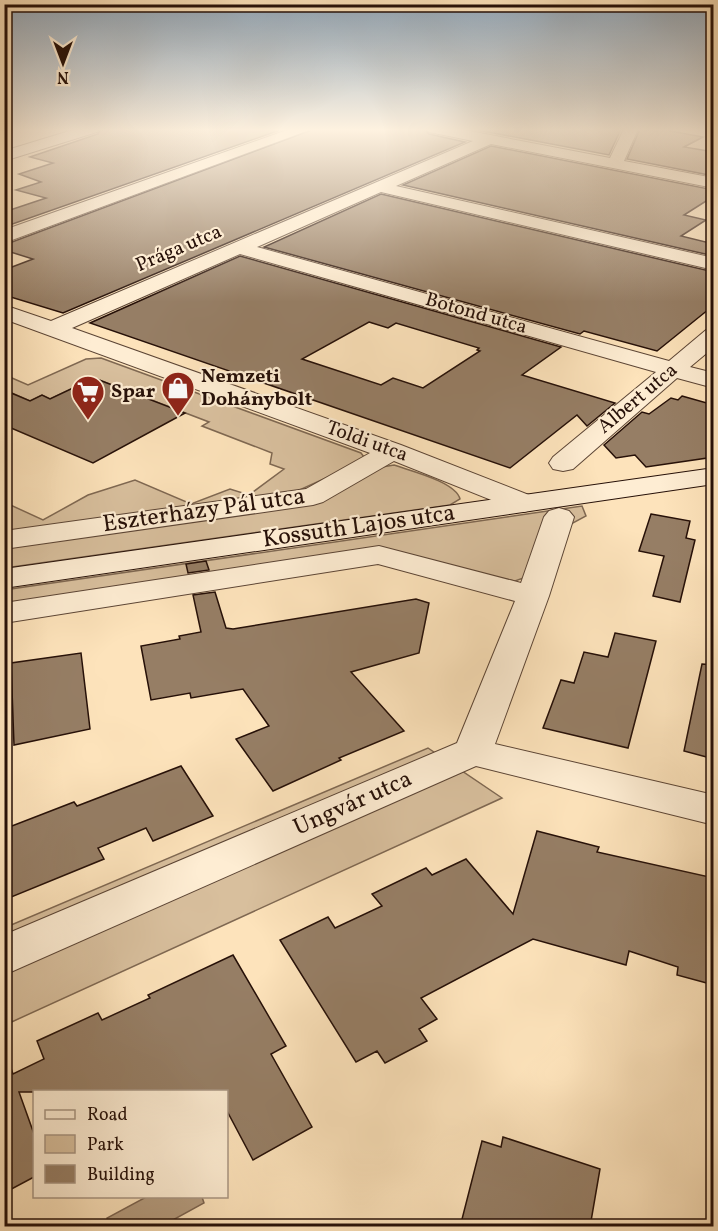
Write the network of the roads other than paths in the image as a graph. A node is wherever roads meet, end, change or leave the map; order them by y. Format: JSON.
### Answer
{"nodes":[{"id":1,"x":145,"y":186,"type":"edge"},
{"id":2,"x":380,"y":187,"type":"joint"},
{"id":3,"x":4,"y":237,"type":"edge"},
{"id":4,"x":239,"y":248,"type":"junction"},
{"id":5,"x":714,"y":264,"type":"edge"},
{"id":6,"x":4,"y":311,"type":"edge"},
{"id":7,"x":53,"y":328,"type":"junction"},
{"id":8,"x":714,"y":335,"type":"edge"},
{"id":9,"x":673,"y":370,"type":"junction"},
{"id":10,"x":714,"y":381,"type":"edge"},
{"id":11,"x":392,"y":451,"type":"junction"},
{"id":12,"x":563,"y":462,"type":"dead end"},
{"id":13,"x":714,"y":476,"type":"edge"},
{"id":14,"x":542,"y":510,"type":"junction"},
{"id":15,"x":4,"y":540,"type":"edge"},
{"id":16,"x":4,"y":579,"type":"edge"},
{"id":17,"x":532,"y":596,"type":"junction"},
{"id":18,"x":4,"y":613,"type":"edge"},
{"id":19,"x":473,"y":752,"type":"junction"},
{"id":20,"x":714,"y":810,"type":"edge"},
{"id":21,"x":4,"y":956,"type":"edge"}],
"edges":[{"from":1,"to":3,"type":"street"},
{"from":2,"to":4,"type":"street","name":"Prága utca"},
{"from":2,"to":5,"type":"street"},
{"from":4,"to":7,"type":"street","name":"Prága utca"},
{"from":4,"to":9,"type":"street","name":"Botond utca"},
{"from":6,"to":7,"type":"street","name":"Toldi utca"},
{"from":7,"to":11,"type":"street","name":"Toldi utca"},
{"from":8,"to":9,"type":"street","name":"Albert utca"},
{"from":9,"to":10,"type":"street","name":"Botond utca"},
{"from":9,"to":12,"type":"street","name":"Albert utca"},
{"from":11,"to":14,"type":"street","name":"Toldi utca"},
{"from":11,"to":15,"type":"street","name":"Eszterházy Pál utca"},
{"from":13,"to":14,"type":"street","name":"Kossuth Lajos utca"},
{"from":14,"to":16,"type":"street","name":"Kossuth Lajos utca"},
{"from":14,"to":17,"type":"street"},
{"from":17,"to":18,"type":"street","name":"Kossuth Lajos utca"},
{"from":17,"to":19,"type":"street"},
{"from":19,"to":20,"type":"street"},
{"from":19,"to":21,"type":"street","name":"Ungvár utca"}]}
